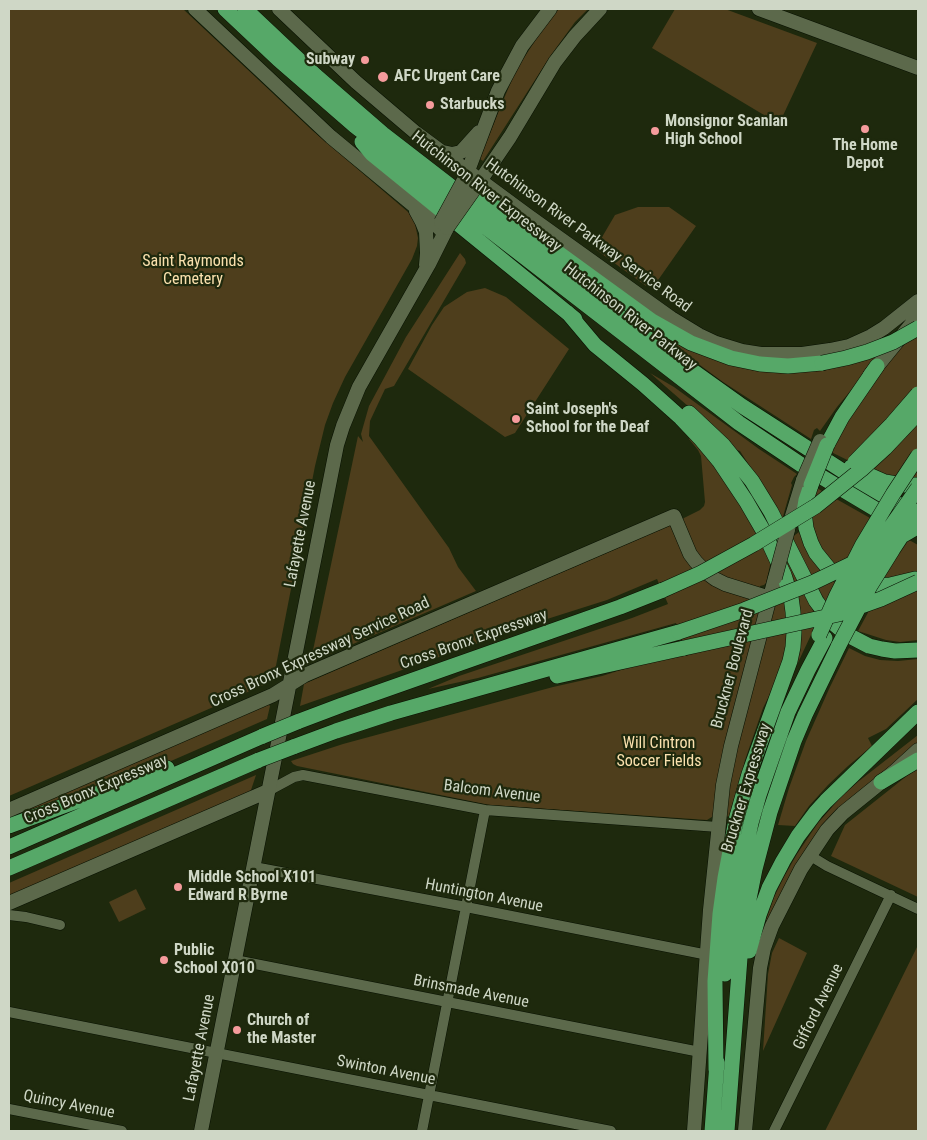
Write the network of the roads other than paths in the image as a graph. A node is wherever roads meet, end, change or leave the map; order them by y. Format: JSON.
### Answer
{"nodes":[{"id":1,"x":195,"y":9,"type":"edge"},
{"id":2,"x":225,"y":9,"type":"edge"},
{"id":3,"x":245,"y":9,"type":"edge"},
{"id":4,"x":279,"y":9,"type":"edge"},
{"id":5,"x":550,"y":9,"type":"edge"},
{"id":6,"x":600,"y":9,"type":"edge"},
{"id":7,"x":759,"y":9,"type":"edge"},
{"id":8,"x":918,"y":68,"type":"edge"},
{"id":9,"x":334,"y":108,"type":"junction"},
{"id":10,"x":486,"y":124,"type":"junction"},
{"id":11,"x":372,"y":125,"type":"junction"},
{"id":12,"x":440,"y":150,"type":"junction"},
{"id":13,"x":467,"y":174,"type":"junction"},
{"id":14,"x":479,"y":182,"type":"junction"},
{"id":15,"x":408,"y":201,"type":"junction"},
{"id":16,"x":443,"y":228,"type":"junction"},
{"id":17,"x":424,"y":272,"type":"junction"},
{"id":18,"x":918,"y":301,"type":"edge"},
{"id":19,"x":568,"y":313,"type":"junction"},
{"id":20,"x":918,"y":316,"type":"edge"},
{"id":21,"x":918,"y":328,"type":"edge"},
{"id":22,"x":877,"y":366,"type":"joint"},
{"id":23,"x":918,"y":394,"type":"edge"},
{"id":24,"x":918,"y":413,"type":"edge"},
{"id":25,"x":792,"y":438,"type":"junction"},
{"id":26,"x":918,"y":456,"type":"edge"},
{"id":27,"x":807,"y":482,"type":"junction"},
{"id":28,"x":918,"y":486,"type":"edge"},
{"id":29,"x":918,"y":511,"type":"edge"},
{"id":30,"x":918,"y":516,"type":"edge"},
{"id":31,"x":918,"y":526,"type":"edge"},
{"id":32,"x":918,"y":534,"type":"edge"},
{"id":33,"x":716,"y":565,"type":"junction"},
{"id":34,"x":918,"y":580,"type":"edge"},
{"id":35,"x":770,"y":598,"type":"junction"},
{"id":36,"x":822,"y":636,"type":"junction"},
{"id":37,"x":918,"y":650,"type":"edge"},
{"id":38,"x":290,"y":685,"type":"junction"},
{"id":39,"x":404,"y":709,"type":"junction"},
{"id":40,"x":918,"y":712,"type":"edge"},
{"id":41,"x":918,"y":725,"type":"edge"},
{"id":42,"x":264,"y":736,"type":"junction"},
{"id":43,"x":918,"y":750,"type":"edge"},
{"id":44,"x":918,"y":760,"type":"edge"},
{"id":45,"x":847,"y":780,"type":"junction"},
{"id":46,"x":881,"y":782,"type":"junction"},
{"id":47,"x":268,"y":791,"type":"junction"},
{"id":48,"x":9,"y":810,"type":"edge"},
{"id":49,"x":485,"y":810,"type":"junction"},
{"id":50,"x":9,"y":826,"type":"edge"},
{"id":51,"x":718,"y":827,"type":"junction"},
{"id":52,"x":9,"y":847,"type":"edge"},
{"id":53,"x":809,"y":855,"type":"junction"},
{"id":54,"x":254,"y":867,"type":"junction"},
{"id":55,"x":9,"y":868,"type":"edge"},
{"id":56,"x":891,"y":895,"type":"junction"},
{"id":57,"x":9,"y":903,"type":"edge"},
{"id":58,"x":466,"y":907,"type":"junction"},
{"id":59,"x":918,"y":909,"type":"edge"},
{"id":60,"x":9,"y":915,"type":"edge"},
{"id":61,"x":60,"y":925,"type":"dead end"},
{"id":62,"x":708,"y":955,"type":"junction"},
{"id":63,"x":235,"y":960,"type":"junction"},
{"id":64,"x":447,"y":1002,"type":"junction"},
{"id":65,"x":9,"y":1012,"type":"edge"},
{"id":66,"x":216,"y":1052,"type":"junction"},
{"id":67,"x":700,"y":1052,"type":"junction"},
{"id":68,"x":716,"y":1070,"type":"junction"},
{"id":69,"x":429,"y":1095,"type":"junction"},
{"id":70,"x":730,"y":1106,"type":"junction"},
{"id":71,"x":9,"y":1109,"type":"edge"},
{"id":72,"x":122,"y":1131,"type":"edge"},
{"id":73,"x":201,"y":1131,"type":"edge"},
{"id":74,"x":422,"y":1131,"type":"edge"},
{"id":75,"x":611,"y":1131,"type":"edge"},
{"id":76,"x":694,"y":1131,"type":"edge"},
{"id":77,"x":712,"y":1131,"type":"edge"},
{"id":78,"x":728,"y":1131,"type":"edge"},
{"id":79,"x":745,"y":1131,"type":"edge"},
{"id":80,"x":774,"y":1131,"type":"edge"}],
"edges":[{"from":1,"to":15,"type":"street"},
{"from":2,"to":9,"type":"highway"},
{"from":3,"to":11,"type":"highway","name":"Hutchinson River Expressway"},
{"from":4,"to":12,"type":"street","name":"Hutchinson River Parkway Service Road"},
{"from":5,"to":10,"type":"street","name":"Lafayette Avenue"},
{"from":6,"to":14,"type":"street","name":"Lafayette Avenue"},
{"from":7,"to":8,"type":"street"},
{"from":9,"to":19,"type":"highway"},
{"from":9,"to":32,"type":"highway","name":"Hutchinson River Parkway"},
{"from":10,"to":12,"type":"street"},
{"from":10,"to":13,"type":"street","name":"Lafayette Avenue"},
{"from":11,"to":21,"type":"highway","bridge":true},
{"from":11,"to":25,"type":"highway","name":"Hutchinson River Expressway"},
{"from":12,"to":13,"type":"street","name":"Hutchinson River Parkway Service Road"},
{"from":13,"to":14,"type":"street","name":"Hutchinson River Parkway Service Road"},
{"from":13,"to":16,"type":"street","name":"Lafayette Avenue","bridge":true},
{"from":14,"to":16,"type":"street","name":"Lafayette Avenue","bridge":true},
{"from":14,"to":18,"type":"street","name":"Hutchinson River Parkway Service Road"},
{"from":15,"to":16,"type":"street"},
{"from":15,"to":17,"type":"street"},
{"from":16,"to":17,"type":"street","name":"Lafayette Avenue"},
{"from":17,"to":38,"type":"street","name":"Lafayette Avenue"},
{"from":19,"to":37,"type":"highway"},
{"from":19,"to":68,"type":"highway"},
{"from":20,"to":22,"type":"street"},
{"from":22,"to":27,"type":"highway","bridge":true},
{"from":23,"to":33,"type":"highway","bridge":true},
{"from":24,"to":33,"type":"highway","name":"Cross Bronx Expressway","bridge":true},
{"from":25,"to":28,"type":"highway"},
{"from":25,"to":30,"type":"highway"},
{"from":26,"to":36,"type":"highway","bridge":true},
{"from":27,"to":34,"type":"highway"},
{"from":27,"to":35,"type":"street","name":"Bruckner Boulevard","bridge":true},
{"from":28,"to":36,"type":"highway","bridge":true},
{"from":29,"to":70,"type":"highway","name":"Bruckner Expressway","bridge":true},
{"from":31,"to":39,"type":"highway","bridge":true},
{"from":33,"to":42,"type":"highway","name":"Cross Bronx Expressway","bridge":true},
{"from":34,"to":39,"type":"highway","bridge":true},
{"from":35,"to":38,"type":"street","name":"Cross Bronx Expressway Service Road"},
{"from":35,"to":51,"type":"street","name":"Bruckner Boulevard"},
{"from":36,"to":68,"type":"highway","name":"Bruckner Expressway"},
{"from":38,"to":47,"type":"street","name":"Lafayette Avenue"},
{"from":38,"to":48,"type":"street","name":"Cross Bronx Expressway Service Road"},
{"from":39,"to":55,"type":"highway","bridge":true},
{"from":40,"to":45,"type":"highway"},
{"from":41,"to":45,"type":"highway"},
{"from":42,"to":50,"type":"highway"},
{"from":42,"to":52,"type":"highway","name":"Cross Bronx Expressway"},
{"from":43,"to":46,"type":"street"},
{"from":44,"to":46,"type":"highway"},
{"from":45,"to":70,"type":"highway"},
{"from":46,"to":53,"type":"street"},
{"from":47,"to":49,"type":"street","name":"Balcom Avenue"},
{"from":47,"to":54,"type":"street","name":"Lafayette Avenue"},
{"from":47,"to":57,"type":"street"},
{"from":49,"to":51,"type":"street","name":"Balcom Avenue"},
{"from":49,"to":58,"type":"street"},
{"from":51,"to":62,"type":"street","name":"Bruckner Boulevard"},
{"from":53,"to":56,"type":"street"},
{"from":53,"to":79,"type":"street"},
{"from":54,"to":58,"type":"street","name":"Huntington Avenue"},
{"from":54,"to":63,"type":"street","name":"Lafayette Avenue"},
{"from":56,"to":59,"type":"street"},
{"from":56,"to":80,"type":"street","name":"Gifford Avenue"},
{"from":58,"to":62,"type":"street","name":"Huntington Avenue"},
{"from":58,"to":64,"type":"street"},
{"from":60,"to":61,"type":"street"},
{"from":62,"to":67,"type":"street","name":"Bruckner Boulevard"},
{"from":63,"to":64,"type":"street","name":"Brinsmade Avenue"},
{"from":63,"to":66,"type":"street","name":"Lafayette Avenue"},
{"from":64,"to":67,"type":"street","name":"Brinsmade Avenue"},
{"from":64,"to":69,"type":"street"},
{"from":65,"to":66,"type":"street","name":"Swinton Avenue"},
{"from":66,"to":69,"type":"street","name":"Swinton Avenue"},
{"from":66,"to":73,"type":"street","name":"Lafayette Avenue"},
{"from":67,"to":76,"type":"street","name":"Bruckner Boulevard"},
{"from":68,"to":77,"type":"highway","name":"Bruckner Expressway"},
{"from":69,"to":74,"type":"street"},
{"from":69,"to":75,"type":"street","name":"Swinton Avenue"},
{"from":70,"to":78,"type":"highway","name":"Bruckner Expressway"},
{"from":71,"to":72,"type":"street","name":"Quincy Avenue"}]}
